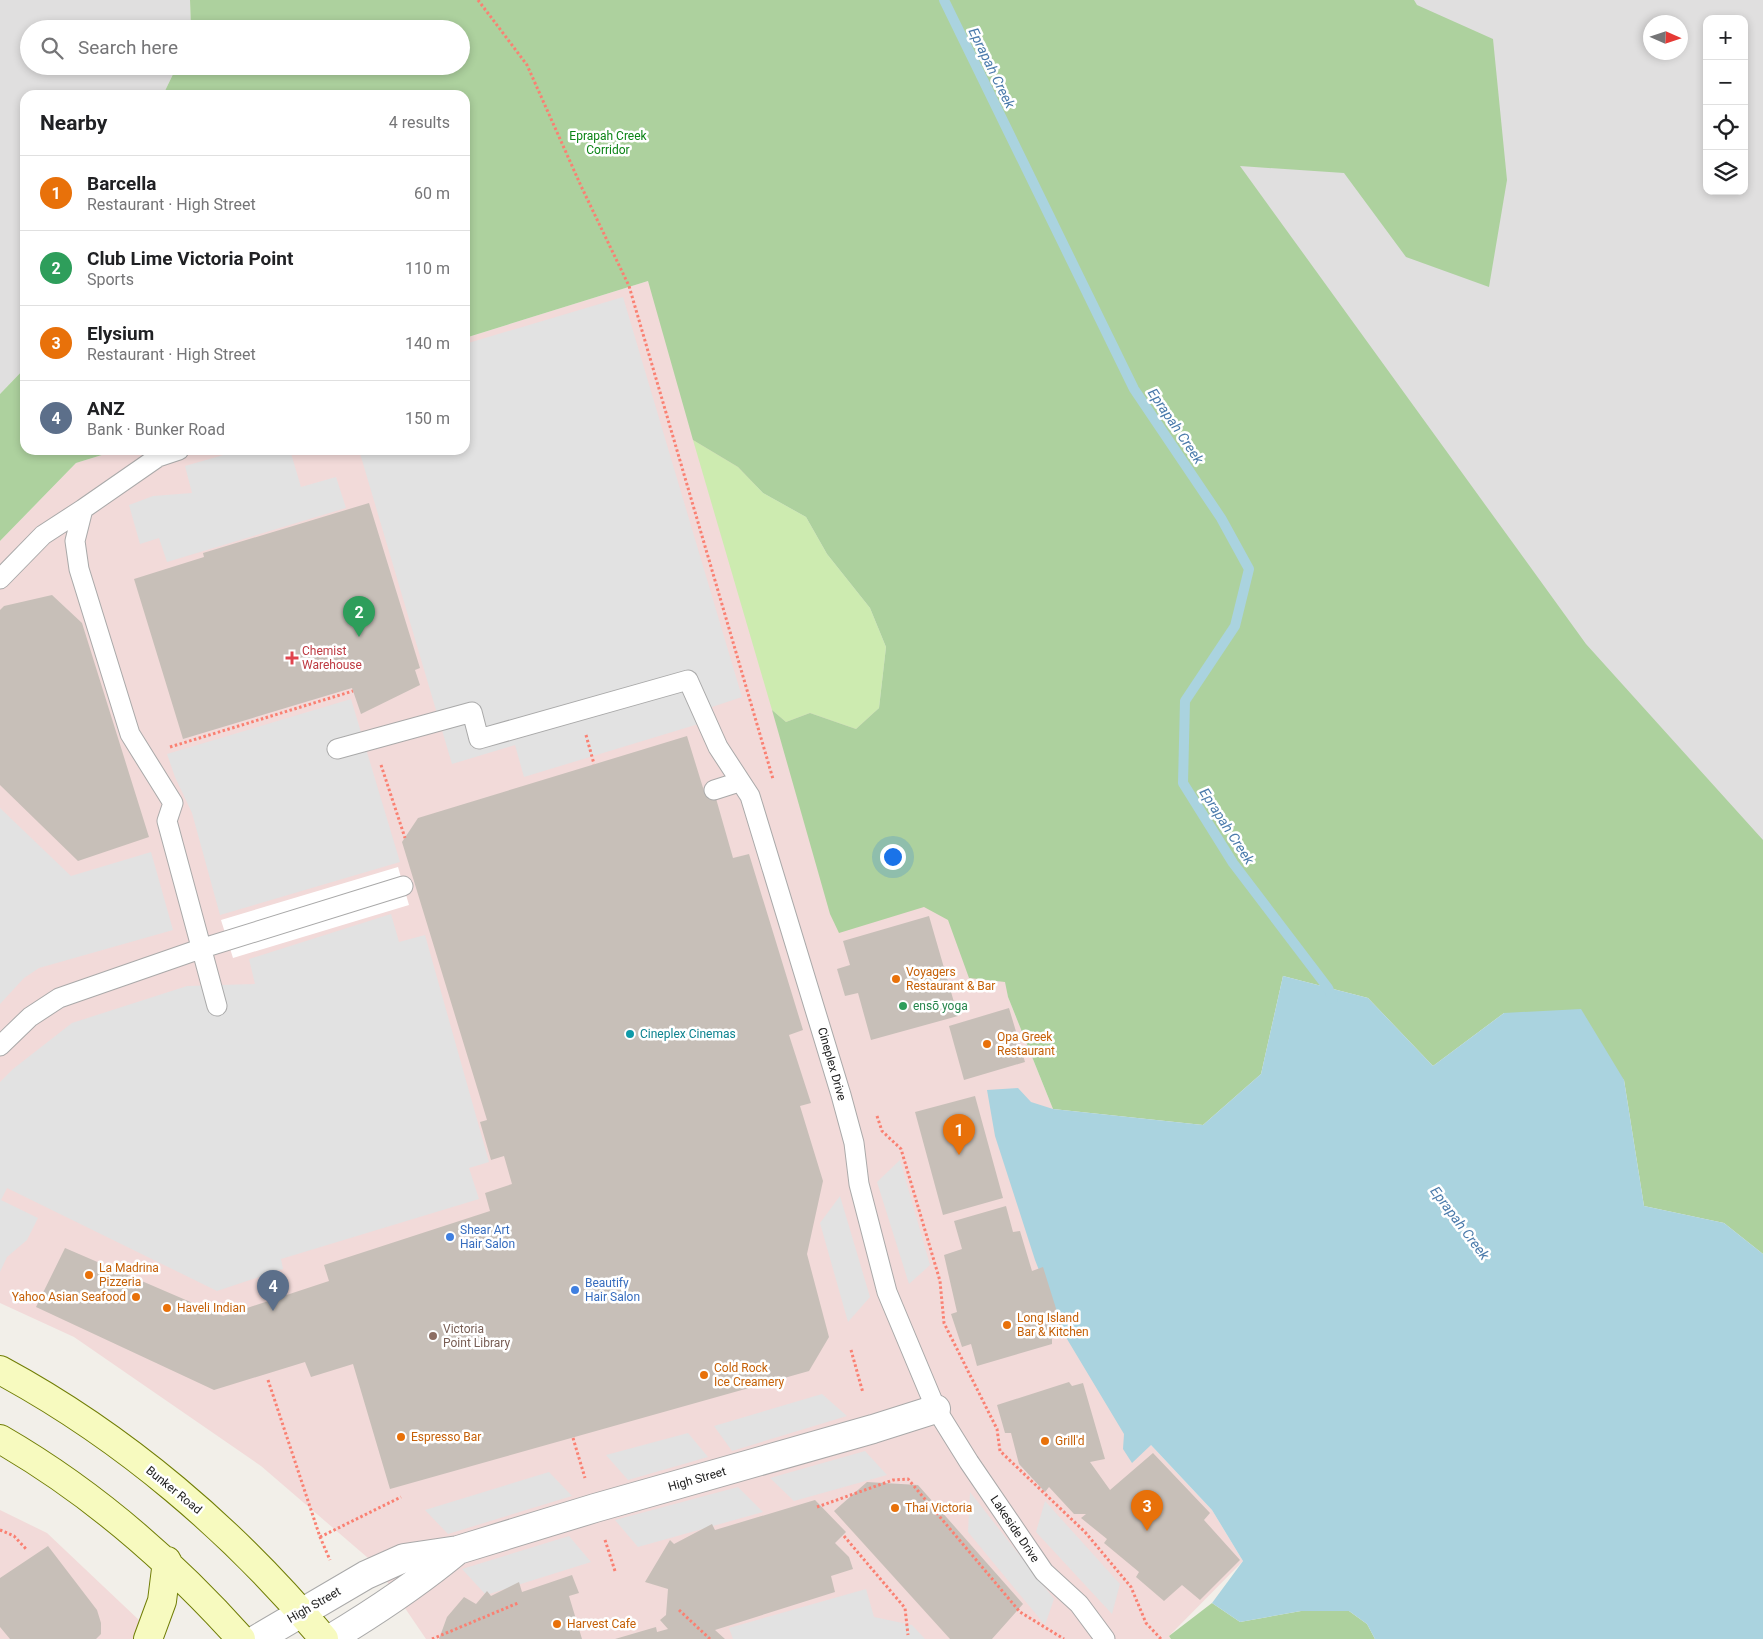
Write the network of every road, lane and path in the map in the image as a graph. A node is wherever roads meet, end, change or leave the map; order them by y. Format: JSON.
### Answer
{"nodes":[{"id":1,"x":478,"y":0,"type":"edge"},
{"id":2,"x":162,"y":455,"type":"edge"},
{"id":3,"x":83,"y":509,"type":"junction"},
{"id":4,"x":0,"y":579,"type":"edge"},
{"id":5,"x":353,"y":691,"type":"dead end"},
{"id":6,"x":587,"y":738,"type":"dead end"},
{"id":7,"x":338,"y":749,"type":"dead end"},
{"id":8,"x":378,"y":755,"type":"dead end"},
{"id":9,"x":594,"y":764,"type":"dead end"},
{"id":10,"x":156,"y":778,"type":"junction"},
{"id":11,"x":774,"y":780,"type":"dead end"},
{"id":12,"x":739,"y":782,"type":"junction"},
{"id":13,"x":714,"y":790,"type":"dead end"},
{"id":14,"x":405,"y":838,"type":"dead end"},
{"id":15,"x":403,"y":886,"type":"dead end"},
{"id":16,"x":200,"y":948,"type":"junction"},
{"id":17,"x":216,"y":1006,"type":"dead end"},
{"id":18,"x":0,"y":1046,"type":"edge"},
{"id":19,"x":876,"y":1112,"type":"dead end"},
{"id":20,"x":851,"y":1350,"type":"dead end"},
{"id":21,"x":0,"y":1370,"type":"edge"},
{"id":22,"x":268,"y":1380,"type":"dead end"},
{"id":23,"x":863,"y":1393,"type":"dead end"},
{"id":24,"x":936,"y":1409,"type":"junction"},
{"id":25,"x":572,"y":1438,"type":"dead end"},
{"id":26,"x":0,"y":1439,"type":"edge"},
{"id":27,"x":588,"y":1485,"type":"dead end"},
{"id":28,"x":401,"y":1497,"type":"dead end"},
{"id":29,"x":817,"y":1507,"type":"dead end"},
{"id":30,"x":0,"y":1530,"type":"edge"},
{"id":31,"x":844,"y":1536,"type":"dead end"},
{"id":32,"x":320,"y":1537,"type":"junction"},
{"id":33,"x":605,"y":1540,"type":"dead end"},
{"id":34,"x":26,"y":1550,"type":"dead end"},
{"id":35,"x":458,"y":1550,"type":"junction"},
{"id":36,"x":167,"y":1561,"type":"junction"},
{"id":37,"x":332,"y":1566,"type":"dead end"},
{"id":38,"x":615,"y":1571,"type":"dead end"},
{"id":39,"x":518,"y":1603,"type":"dead end"},
{"id":40,"x":679,"y":1610,"type":"dead end"},
{"id":41,"x":301,"y":1612,"type":"junction"},
{"id":42,"x":908,"y":1635,"type":"dead end"},
{"id":43,"x":148,"y":1639,"type":"edge"},
{"id":44,"x":242,"y":1639,"type":"edge"},
{"id":45,"x":257,"y":1639,"type":"edge"},
{"id":46,"x":324,"y":1639,"type":"edge"},
{"id":47,"x":330,"y":1639,"type":"edge"},
{"id":48,"x":432,"y":1639,"type":"edge"},
{"id":49,"x":710,"y":1639,"type":"edge"},
{"id":50,"x":1064,"y":1639,"type":"edge"},
{"id":51,"x":1105,"y":1639,"type":"edge"},
{"id":52,"x":1161,"y":1639,"type":"edge"}],
"edges":[{"from":1,"to":11,"type":"path"},
{"from":2,"to":3,"type":"lane"},
{"from":3,"to":4,"type":"lane"},
{"from":3,"to":10,"type":"lane"},
{"from":5,"to":10,"type":"path"},
{"from":6,"to":9,"type":"path"},
{"from":7,"to":12,"type":"lane","name":"Cineplex Drive"},
{"from":8,"to":14,"type":"path"},
{"from":10,"to":16,"type":"lane"},
{"from":12,"to":13,"type":"lane"},
{"from":12,"to":24,"type":"lane","name":"Cineplex Drive"},
{"from":15,"to":16,"type":"lane"},
{"from":16,"to":17,"type":"lane"},
{"from":16,"to":18,"type":"lane"},
{"from":19,"to":52,"type":"path"},
{"from":20,"to":23,"type":"path"},
{"from":21,"to":41,"type":"main road","name":"Bunker Road"},
{"from":22,"to":32,"type":"path"},
{"from":24,"to":35,"type":"street","name":"High Street"},
{"from":24,"to":51,"type":"lane","name":"Lakeside Drive"},
{"from":25,"to":27,"type":"path"},
{"from":26,"to":36,"type":"main road"},
{"from":28,"to":32,"type":"path"},
{"from":29,"to":50,"type":"path"},
{"from":30,"to":34,"type":"path"},
{"from":31,"to":42,"type":"path"},
{"from":32,"to":37,"type":"path"},
{"from":33,"to":38,"type":"path"},
{"from":35,"to":41,"type":"street","name":"High Street"},
{"from":35,"to":47,"type":"street","name":"High Street"},
{"from":36,"to":43,"type":"main road"},
{"from":36,"to":44,"type":"main road"},
{"from":39,"to":48,"type":"path"},
{"from":40,"to":49,"type":"path"},
{"from":41,"to":45,"type":"street","name":"High Street"},
{"from":41,"to":46,"type":"main road","name":"Bunker Road"}]}
